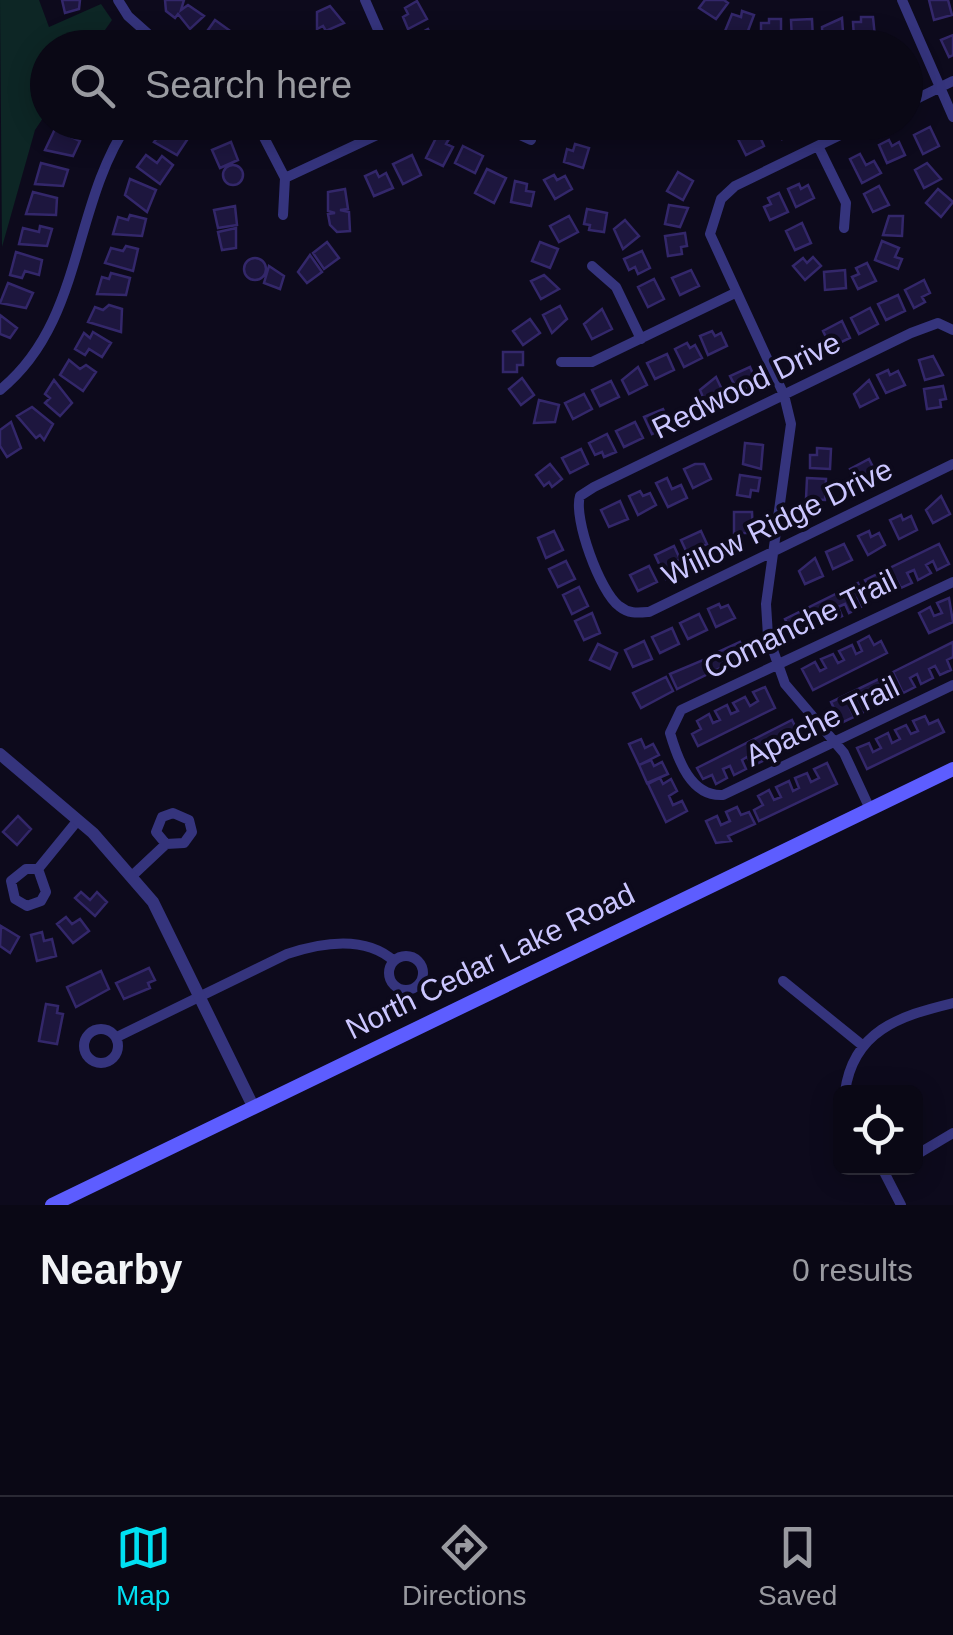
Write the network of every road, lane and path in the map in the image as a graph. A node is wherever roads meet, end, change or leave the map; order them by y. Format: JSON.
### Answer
{"nodes":[{"id":1,"x":118,"y":0,"type":"edge"},
{"id":2,"x":365,"y":0,"type":"edge"},
{"id":3,"x":902,"y":0,"type":"edge"},
{"id":4,"x":144,"y":30,"type":"edge"},
{"id":5,"x":378,"y":30,"type":"edge"},
{"id":6,"x":915,"y":30,"type":"edge"},
{"id":7,"x":923,"y":50,"type":"edge"},
{"id":8,"x":953,"y":81,"type":"edge"},
{"id":9,"x":939,"y":88,"type":"junction"},
{"id":10,"x":923,"y":96,"type":"edge"},
{"id":11,"x":953,"y":117,"type":"edge"},
{"id":12,"x":119,"y":140,"type":"edge"},
{"id":13,"x":265,"y":140,"type":"edge"},
{"id":14,"x":366,"y":140,"type":"edge"},
{"id":15,"x":830,"y":140,"type":"edge"},
{"id":16,"x":818,"y":146,"type":"junction"},
{"id":17,"x":285,"y":178,"type":"junction"},
{"id":18,"x":282,"y":215,"type":"dead end"},
{"id":19,"x":844,"y":228,"type":"dead end"},
{"id":20,"x":592,"y":266,"type":"dead end"},
{"id":21,"x":734,"y":293,"type":"junction"},
{"id":22,"x":950,"y":327,"type":"edge"},
{"id":23,"x":641,"y":338,"type":"junction"},
{"id":24,"x":561,"y":362,"type":"dead end"},
{"id":25,"x":0,"y":390,"type":"edge"},
{"id":26,"x":784,"y":395,"type":"junction"},
{"id":27,"x":953,"y":464,"type":"edge"},
{"id":28,"x":774,"y":549,"type":"junction"},
{"id":29,"x":953,"y":582,"type":"edge"},
{"id":30,"x":622,"y":609,"type":"joint"},
{"id":31,"x":776,"y":664,"type":"junction"},
{"id":32,"x":953,"y":686,"type":"edge"},
{"id":33,"x":836,"y":742,"type":"junction"},
{"id":34,"x":0,"y":754,"type":"edge"},
{"id":35,"x":953,"y":768,"type":"edge"},
{"id":36,"x":711,"y":796,"type":"joint"},
{"id":37,"x":870,"y":809,"type":"junction"},
{"id":38,"x":78,"y":820,"type":"junction"},
{"id":39,"x":166,"y":844,"type":"dead end"},
{"id":40,"x":38,"y":870,"type":"dead end"},
{"id":41,"x":133,"y":875,"type":"junction"},
{"id":42,"x":394,"y":961,"type":"dead end"},
{"id":43,"x":783,"y":981,"type":"dead end"},
{"id":44,"x":200,"y":996,"type":"junction"},
{"id":45,"x":953,"y":1003,"type":"edge"},
{"id":46,"x":119,"y":1036,"type":"dead end"},
{"id":47,"x":862,"y":1045,"type":"junction"},
{"id":48,"x":846,"y":1085,"type":"edge"},
{"id":49,"x":253,"y":1106,"type":"junction"},
{"id":50,"x":953,"y":1133,"type":"edge"},
{"id":51,"x":923,"y":1151,"type":"edge"},
{"id":52,"x":889,"y":1175,"type":"edge"},
{"id":53,"x":52,"y":1205,"type":"edge"},
{"id":54,"x":901,"y":1205,"type":"edge"}],
"edges":[{"from":1,"to":4,"type":"street"},
{"from":2,"to":5,"type":"street"},
{"from":3,"to":6,"type":"street"},
{"from":7,"to":9,"type":"street"},
{"from":8,"to":9,"type":"street"},
{"from":9,"to":10,"type":"street"},
{"from":9,"to":11,"type":"street"},
{"from":12,"to":25,"type":"street"},
{"from":13,"to":17,"type":"street"},
{"from":14,"to":17,"type":"street"},
{"from":15,"to":16,"type":"street"},
{"from":16,"to":19,"type":"street"},
{"from":16,"to":21,"type":"street"},
{"from":17,"to":18,"type":"street"},
{"from":20,"to":23,"type":"street"},
{"from":21,"to":23,"type":"street"},
{"from":21,"to":26,"type":"street"},
{"from":22,"to":26,"type":"street","name":"Redwood Drive"},
{"from":23,"to":24,"type":"street"},
{"from":26,"to":28,"type":"street"},
{"from":26,"to":30,"type":"street","name":"Redwood Drive"},
{"from":27,"to":28,"type":"street","name":"Willow Ridge Drive"},
{"from":28,"to":30,"type":"street","name":"Willow Ridge Drive"},
{"from":28,"to":31,"type":"street"},
{"from":29,"to":31,"type":"street","name":"Comanche Trail"},
{"from":31,"to":33,"type":"street"},
{"from":31,"to":36,"type":"street","name":"Comanche Trail"},
{"from":32,"to":33,"type":"street","name":"Apache Trail"},
{"from":33,"to":36,"type":"street","name":"Apache Trail"},
{"from":33,"to":37,"type":"street"},
{"from":34,"to":38,"type":"street"},
{"from":35,"to":37,"type":"main road","name":"North Cedar Lake Road"},
{"from":37,"to":49,"type":"main road","name":"North Cedar Lake Road"},
{"from":38,"to":40,"type":"street"},
{"from":38,"to":41,"type":"street"},
{"from":39,"to":41,"type":"street"},
{"from":41,"to":44,"type":"street"},
{"from":42,"to":44,"type":"street"},
{"from":43,"to":47,"type":"street"},
{"from":44,"to":46,"type":"street"},
{"from":44,"to":49,"type":"street"},
{"from":45,"to":47,"type":"street"},
{"from":47,"to":48,"type":"street"},
{"from":49,"to":53,"type":"main road","name":"North Cedar Lake Road"},
{"from":50,"to":51,"type":"street"},
{"from":52,"to":54,"type":"street"}]}
